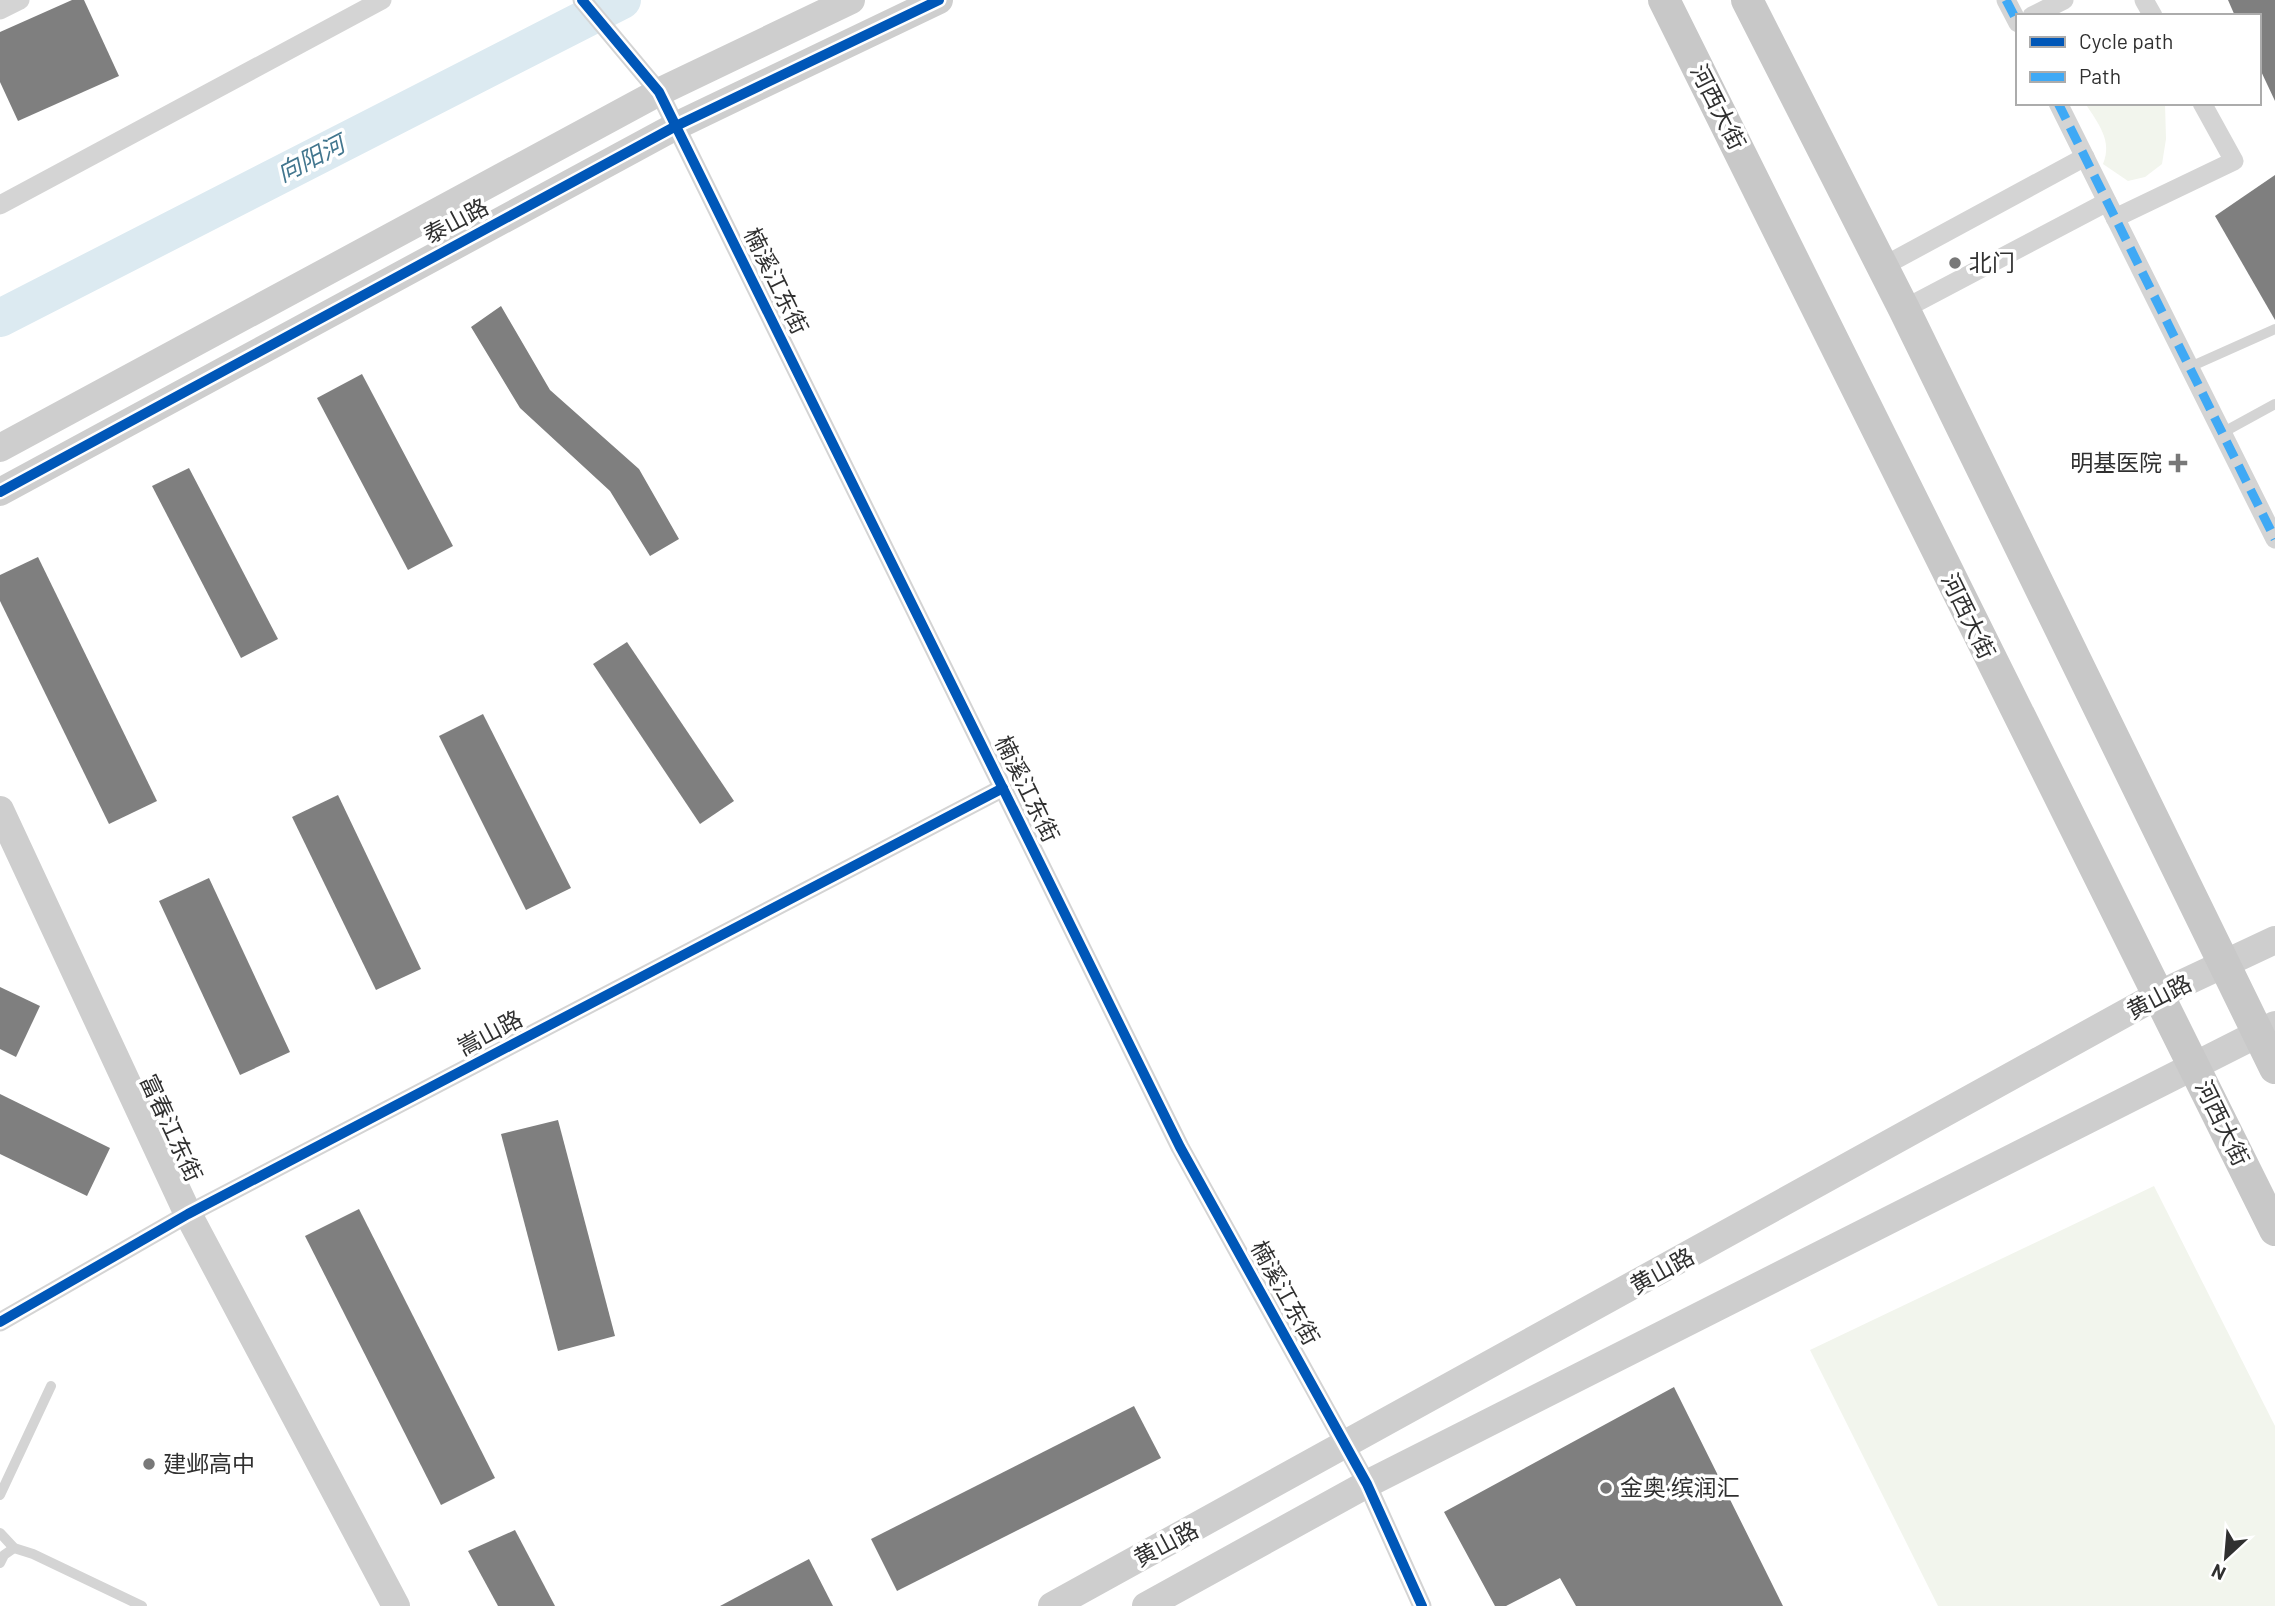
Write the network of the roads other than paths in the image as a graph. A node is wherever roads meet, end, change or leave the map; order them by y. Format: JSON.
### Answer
{"nodes":[{"id":1,"x":20,"y":0,"type":"edge"},
{"id":2,"x":382,"y":0,"type":"edge"},
{"id":3,"x":582,"y":0,"type":"edge"},
{"id":4,"x":851,"y":0,"type":"edge"},
{"id":5,"x":939,"y":0,"type":"edge"},
{"id":6,"x":1664,"y":0,"type":"edge"},
{"id":7,"x":1747,"y":0,"type":"edge"},
{"id":8,"x":2006,"y":0,"type":"edge"},
{"id":9,"x":2064,"y":0,"type":"edge"},
{"id":10,"x":0,"y":10,"type":"edge"},
{"id":11,"x":2036,"y":14,"type":"edge"},
{"id":12,"x":2016,"y":19,"type":"edge"},
{"id":13,"x":659,"y":92,"type":"junction"},
{"id":14,"x":2059,"y":105,"type":"edge"},
{"id":15,"x":2203,"y":105,"type":"edge"},
{"id":16,"x":676,"y":126,"type":"junction"},
{"id":17,"x":2085,"y":157,"type":"junction"},
{"id":18,"x":0,"y":205,"type":"edge"},
{"id":19,"x":2111,"y":210,"type":"junction"},
{"id":20,"x":1882,"y":267,"type":"junction"},
{"id":21,"x":1904,"y":309,"type":"junction"},
{"id":22,"x":2275,"y":328,"type":"edge"},
{"id":23,"x":2190,"y":367,"type":"junction"},
{"id":24,"x":2275,"y":404,"type":"edge"},
{"id":25,"x":2222,"y":433,"type":"junction"},
{"id":26,"x":0,"y":448,"type":"edge"},
{"id":27,"x":0,"y":492,"type":"edge"},
{"id":28,"x":2275,"y":538,"type":"edge"},
{"id":29,"x":1003,"y":788,"type":"junction"},
{"id":30,"x":0,"y":810,"type":"edge"},
{"id":31,"x":2275,"y":940,"type":"edge"},
{"id":32,"x":2223,"y":965,"type":"junction"},
{"id":33,"x":2160,"y":994,"type":"junction"},
{"id":34,"x":2266,"y":1029,"type":"edge"},
{"id":35,"x":2194,"y":1068,"type":"junction"},
{"id":36,"x":2275,"y":1069,"type":"edge"},
{"id":37,"x":188,"y":1214,"type":"junction"},
{"id":38,"x":2275,"y":1230,"type":"edge"},
{"id":39,"x":0,"y":1322,"type":"edge"},
{"id":40,"x":51,"y":1386,"type":"dead end"},
{"id":41,"x":1347,"y":1446,"type":"junction"},
{"id":42,"x":1367,"y":1484,"type":"junction"},
{"id":43,"x":0,"y":1495,"type":"edge"},
{"id":44,"x":0,"y":1533,"type":"edge"},
{"id":45,"x":14,"y":1548,"type":"junction"},
{"id":46,"x":0,"y":1563,"type":"edge"},
{"id":47,"x":142,"y":1606,"type":"edge"},
{"id":48,"x":396,"y":1606,"type":"edge"},
{"id":49,"x":1052,"y":1606,"type":"edge"},
{"id":50,"x":1146,"y":1606,"type":"edge"},
{"id":51,"x":1422,"y":1606,"type":"edge"}],
"edges":[{"from":1,"to":10,"type":"street"},
{"from":2,"to":18,"type":"street"},
{"from":3,"to":13,"type":"street","name":"楠溪江东街"},
{"from":4,"to":13,"type":"street","name":"泰山路"},
{"from":5,"to":16,"type":"street","name":"泰山路"},
{"from":6,"to":33,"type":"main road","name":"河西大街"},
{"from":7,"to":20,"type":"main road"},
{"from":8,"to":12,"type":"street"},
{"from":9,"to":11,"type":"street"},
{"from":13,"to":16,"type":"street","name":"楠溪江东街"},
{"from":13,"to":26,"type":"street","name":"泰山路"},
{"from":14,"to":17,"type":"street"},
{"from":15,"to":19,"type":"street"},
{"from":16,"to":27,"type":"street","name":"泰山路"},
{"from":16,"to":29,"type":"street","name":"楠溪江东街"},
{"from":17,"to":19,"type":"street"},
{"from":17,"to":20,"type":"street"},
{"from":19,"to":21,"type":"street"},
{"from":19,"to":23,"type":"street"},
{"from":20,"to":21,"type":"main road"},
{"from":21,"to":32,"type":"main road"},
{"from":22,"to":23,"type":"lane"},
{"from":23,"to":25,"type":"street"},
{"from":24,"to":25,"type":"lane"},
{"from":25,"to":28,"type":"street"},
{"from":29,"to":37,"type":"street","name":"嵩山路"},
{"from":29,"to":41,"type":"street","name":"楠溪江东街"},
{"from":30,"to":37,"type":"street","name":"富春江东街"},
{"from":31,"to":32,"type":"street","name":"黄山路"},
{"from":32,"to":33,"type":"street","name":"黄山路"},
{"from":32,"to":34,"type":"main road"},
{"from":33,"to":35,"type":"main road","name":"河西大街"},
{"from":33,"to":41,"type":"street","name":"黄山路"},
{"from":34,"to":35,"type":"street","name":"黄山路"},
{"from":34,"to":36,"type":"main road"},
{"from":35,"to":38,"type":"main road","name":"河西大街"},
{"from":35,"to":42,"type":"street","name":"黄山路"},
{"from":37,"to":39,"type":"street","name":"嵩山路"},
{"from":37,"to":48,"type":"street","name":"富春江东街"},
{"from":40,"to":43,"type":"lane"},
{"from":41,"to":42,"type":"street","name":"楠溪江东街"},
{"from":41,"to":49,"type":"street","name":"黄山路"},
{"from":42,"to":50,"type":"street","name":"黄山路"},
{"from":42,"to":51,"type":"street","name":"楠溪江东街"},
{"from":44,"to":45,"type":"lane"},
{"from":45,"to":46,"type":"lane"},
{"from":45,"to":47,"type":"lane"}]}
